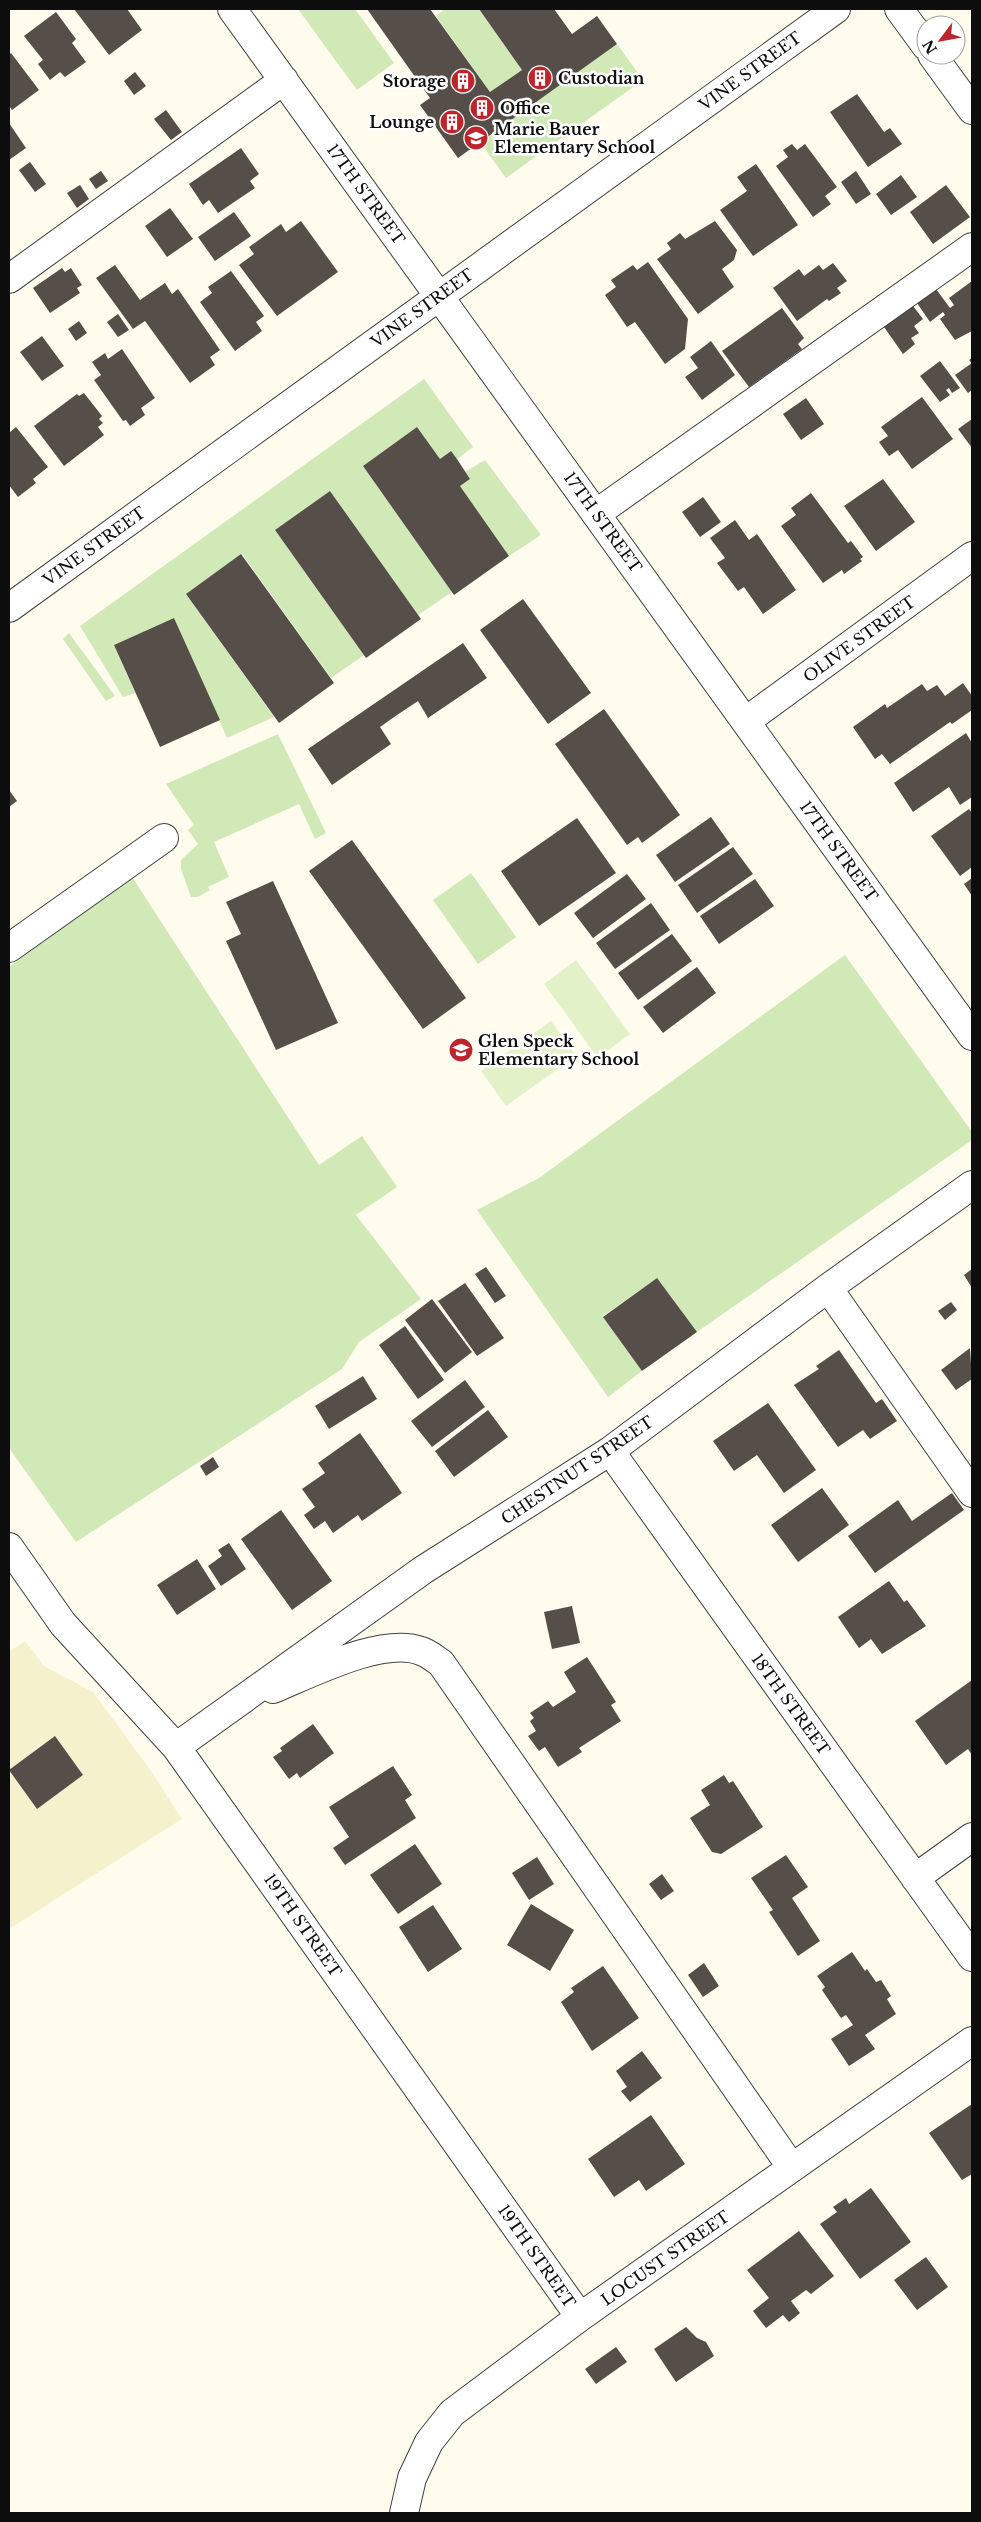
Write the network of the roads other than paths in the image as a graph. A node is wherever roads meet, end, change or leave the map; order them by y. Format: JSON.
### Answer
{"nodes":[{"id":1,"x":232,"y":9,"type":"edge"},
{"id":2,"x":836,"y":9,"type":"edge"},
{"id":3,"x":899,"y":9,"type":"edge"},
{"id":4,"x":916,"y":32,"type":"edge"},
{"id":5,"x":939,"y":65,"type":"edge"},
{"id":6,"x":284,"y":80,"type":"junction"},
{"id":7,"x":972,"y":110,"type":"edge"},
{"id":8,"x":972,"y":247,"type":"edge"},
{"id":9,"x":9,"y":279,"type":"edge"},
{"id":10,"x":439,"y":295,"type":"junction"},
{"id":11,"x":597,"y":513,"type":"junction"},
{"id":12,"x":970,"y":563,"type":"edge"},
{"id":13,"x":9,"y":608,"type":"edge"},
{"id":14,"x":746,"y":721,"type":"junction"},
{"id":15,"x":164,"y":838,"type":"dead end"},
{"id":16,"x":9,"y":948,"type":"edge"},
{"id":17,"x":972,"y":1036,"type":"edge"},
{"id":18,"x":972,"y":1185,"type":"edge"},
{"id":19,"x":828,"y":1288,"type":"junction"},
{"id":20,"x":610,"y":1451,"type":"junction"},
{"id":21,"x":972,"y":1493,"type":"edge"},
{"id":22,"x":9,"y":1547,"type":"edge"},
{"id":23,"x":244,"y":1700,"type":"junction"},
{"id":24,"x":176,"y":1747,"type":"junction"},
{"id":25,"x":972,"y":1837,"type":"edge"},
{"id":26,"x":916,"y":1878,"type":"junction"},
{"id":27,"x":972,"y":1957,"type":"edge"},
{"id":28,"x":972,"y":2040,"type":"edge"},
{"id":29,"x":792,"y":2168,"type":"junction"},
{"id":30,"x":580,"y":2317,"type":"junction"},
{"id":31,"x":404,"y":2513,"type":"edge"}],
"edges":[{"from":1,"to":6,"type":"street","name":"17TH STREET"},
{"from":2,"to":10,"type":"street","name":"VINE STREET"},
{"from":3,"to":4,"type":"street"},
{"from":5,"to":7,"type":"street"},
{"from":6,"to":9,"type":"street"},
{"from":6,"to":10,"type":"street","name":"17TH STREET"},
{"from":8,"to":11,"type":"street"},
{"from":10,"to":11,"type":"street","name":"17TH STREET"},
{"from":10,"to":13,"type":"street","name":"VINE STREET"},
{"from":11,"to":14,"type":"street","name":"17TH STREET"},
{"from":12,"to":14,"type":"street","name":"OLIVE STREET"},
{"from":14,"to":17,"type":"street","name":"17TH STREET"},
{"from":15,"to":16,"type":"street"},
{"from":18,"to":19,"type":"street","name":"CHESTNUT STREET"},
{"from":19,"to":20,"type":"street","name":"CHESTNUT STREET"},
{"from":19,"to":21,"type":"street"},
{"from":20,"to":23,"type":"street","name":"CHESTNUT STREET"},
{"from":20,"to":26,"type":"street","name":"18TH STREET"},
{"from":22,"to":24,"type":"street","name":"19TH STREET"},
{"from":23,"to":24,"type":"street","name":"CHESTNUT STREET"},
{"from":23,"to":29,"type":"street"},
{"from":24,"to":30,"type":"street","name":"19TH STREET"},
{"from":25,"to":26,"type":"street"},
{"from":26,"to":27,"type":"street","name":"18TH STREET"},
{"from":28,"to":29,"type":"street","name":"LOCUST STREET"},
{"from":29,"to":30,"type":"street","name":"LOCUST STREET"},
{"from":30,"to":31,"type":"street","name":"LOCUST STREET"}]}
